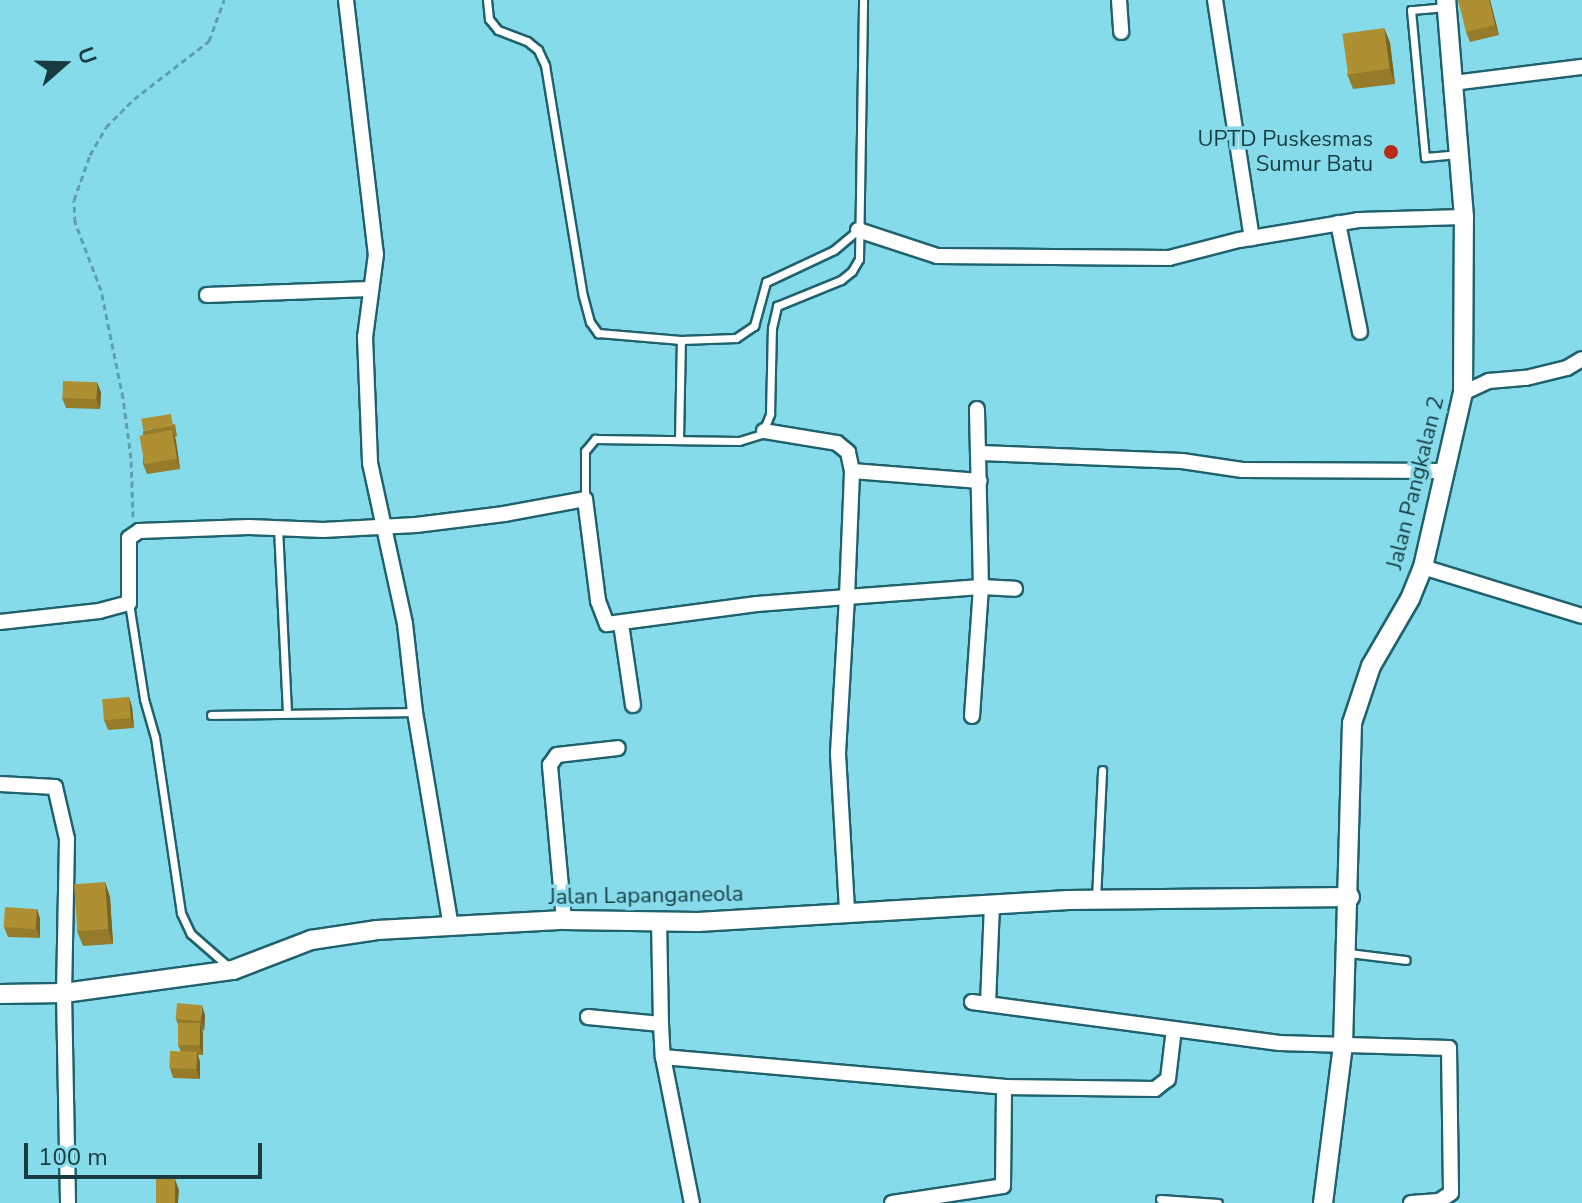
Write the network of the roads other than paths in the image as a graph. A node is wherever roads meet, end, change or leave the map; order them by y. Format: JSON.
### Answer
{"nodes":[{"id":1,"x":346,"y":0,"type":"edge"},
{"id":2,"x":487,"y":0,"type":"edge"},
{"id":3,"x":863,"y":0,"type":"edge"},
{"id":4,"x":1119,"y":0,"type":"edge"},
{"id":5,"x":1215,"y":0,"type":"edge"},
{"id":6,"x":1446,"y":4,"type":"edge"},
{"id":7,"x":1121,"y":32,"type":"dead end"},
{"id":8,"x":1582,"y":67,"type":"edge"},
{"id":9,"x":1453,"y":83,"type":"junction"},
{"id":10,"x":1460,"y":154,"type":"junction"},
{"id":11,"x":1464,"y":217,"type":"junction"},
{"id":12,"x":1338,"y":223,"type":"junction"},
{"id":13,"x":858,"y":230,"type":"junction"},
{"id":14,"x":1252,"y":238,"type":"junction"},
{"id":15,"x":369,"y":289,"type":"junction"},
{"id":16,"x":207,"y":295,"type":"dead end"},
{"id":17,"x":1360,"y":332,"type":"dead end"},
{"id":18,"x":681,"y":340,"type":"junction"},
{"id":19,"x":1582,"y":359,"type":"edge"},
{"id":20,"x":1463,"y":393,"type":"junction"},
{"id":21,"x":977,"y":409,"type":"dead end"},
{"id":22,"x":764,"y":431,"type":"junction"},
{"id":23,"x":679,"y":440,"type":"junction"},
{"id":24,"x":981,"y":453,"type":"junction"},
{"id":25,"x":852,"y":471,"type":"junction"},
{"id":26,"x":1445,"y":471,"type":"junction"},
{"id":27,"x":980,"y":481,"type":"junction"},
{"id":28,"x":585,"y":499,"type":"junction"},
{"id":29,"x":383,"y":525,"type":"junction"},
{"id":30,"x":278,"y":528,"type":"junction"},
{"id":31,"x":1423,"y":567,"type":"junction"},
{"id":32,"x":981,"y":587,"type":"junction"},
{"id":33,"x":1015,"y":589,"type":"dead end"},
{"id":34,"x":847,"y":597,"type":"junction"},
{"id":35,"x":129,"y":603,"type":"junction"},
{"id":36,"x":1582,"y":616,"type":"edge"},
{"id":37,"x":0,"y":622,"type":"edge"},
{"id":38,"x":621,"y":624,"type":"junction"},
{"id":39,"x":633,"y":705,"type":"dead end"},
{"id":40,"x":415,"y":712,"type":"junction"},
{"id":41,"x":287,"y":713,"type":"junction"},
{"id":42,"x":211,"y":715,"type":"dead end"},
{"id":43,"x":972,"y":716,"type":"dead end"},
{"id":44,"x":618,"y":748,"type":"dead end"},
{"id":45,"x":1102,"y":770,"type":"dead end"},
{"id":46,"x":0,"y":784,"type":"edge"},
{"id":47,"x":1350,"y":897,"type":"junction"},
{"id":48,"x":1096,"y":899,"type":"junction"},
{"id":49,"x":992,"y":905,"type":"junction"},
{"id":50,"x":847,"y":910,"type":"junction"},
{"id":51,"x":564,"y":920,"type":"junction"},
{"id":52,"x":659,"y":920,"type":"junction"},
{"id":53,"x":451,"y":926,"type":"junction"},
{"id":54,"x":1346,"y":953,"type":"junction"},
{"id":55,"x":1406,"y":960,"type":"dead end"},
{"id":56,"x":233,"y":970,"type":"junction"},
{"id":57,"x":64,"y":993,"type":"junction"},
{"id":58,"x":0,"y":994,"type":"edge"},
{"id":59,"x":588,"y":1017,"type":"dead end"},
{"id":60,"x":661,"y":1024,"type":"junction"},
{"id":61,"x":1174,"y":1029,"type":"junction"},
{"id":62,"x":1343,"y":1045,"type":"junction"},
{"id":63,"x":663,"y":1057,"type":"junction"},
{"id":64,"x":1004,"y":1087,"type":"junction"},
{"id":65,"x":1160,"y":1199,"type":"dead end"},
{"id":66,"x":68,"y":1203,"type":"edge"},
{"id":67,"x":692,"y":1203,"type":"edge"},
{"id":68,"x":892,"y":1203,"type":"edge"},
{"id":69,"x":1218,"y":1203,"type":"edge"},
{"id":70,"x":1323,"y":1203,"type":"edge"},
{"id":71,"x":1411,"y":1203,"type":"edge"}],
"edges":[{"from":1,"to":15,"type":"street"},
{"from":2,"to":18,"type":"lane"},
{"from":3,"to":13,"type":"lane"},
{"from":4,"to":7,"type":"street"},
{"from":5,"to":14,"type":"street"},
{"from":6,"to":9,"type":"street","name":"Jalan Pangkalan 2"},
{"from":6,"to":10,"type":"lane"},
{"from":8,"to":9,"type":"street"},
{"from":9,"to":10,"type":"street","name":"Jalan Pangkalan 2"},
{"from":10,"to":11,"type":"street","name":"Jalan Pangkalan 2"},
{"from":11,"to":12,"type":"street"},
{"from":11,"to":20,"type":"street","name":"Jalan Pangkalan 2"},
{"from":12,"to":14,"type":"street"},
{"from":12,"to":17,"type":"street"},
{"from":13,"to":14,"type":"street"},
{"from":13,"to":18,"type":"lane"},
{"from":13,"to":22,"type":"lane"},
{"from":15,"to":16,"type":"street"},
{"from":15,"to":29,"type":"street"},
{"from":18,"to":23,"type":"lane"},
{"from":19,"to":20,"type":"street"},
{"from":20,"to":26,"type":"street","name":"Jalan Pangkalan 2"},
{"from":21,"to":24,"type":"street"},
{"from":22,"to":23,"type":"lane"},
{"from":22,"to":25,"type":"street"},
{"from":23,"to":28,"type":"lane"},
{"from":24,"to":26,"type":"street"},
{"from":24,"to":27,"type":"street"},
{"from":25,"to":27,"type":"street"},
{"from":25,"to":34,"type":"street"},
{"from":26,"to":31,"type":"street","name":"Jalan Pangkalan 2"},
{"from":27,"to":32,"type":"street"},
{"from":28,"to":29,"type":"street"},
{"from":28,"to":38,"type":"street"},
{"from":29,"to":30,"type":"street"},
{"from":29,"to":40,"type":"street"},
{"from":30,"to":35,"type":"street"},
{"from":30,"to":41,"type":"lane"},
{"from":31,"to":36,"type":"street"},
{"from":31,"to":47,"type":"street","name":"Jalan Pangkalan 2"},
{"from":32,"to":33,"type":"street"},
{"from":32,"to":34,"type":"street"},
{"from":32,"to":43,"type":"street"},
{"from":34,"to":38,"type":"street"},
{"from":34,"to":50,"type":"street"},
{"from":35,"to":37,"type":"street"},
{"from":35,"to":56,"type":"lane"},
{"from":38,"to":39,"type":"street"},
{"from":40,"to":41,"type":"lane"},
{"from":40,"to":53,"type":"street"},
{"from":41,"to":42,"type":"lane"},
{"from":44,"to":51,"type":"street"},
{"from":45,"to":48,"type":"lane"},
{"from":46,"to":57,"type":"street"},
{"from":47,"to":48,"type":"street","name":"Jalan Lapanganeola"},
{"from":47,"to":54,"type":"street","name":"Jalan Pangkalan 2"},
{"from":48,"to":49,"type":"street","name":"Jalan Lapanganeola"},
{"from":49,"to":50,"type":"street","name":"Jalan Lapanganeola"},
{"from":49,"to":61,"type":"street"},
{"from":50,"to":52,"type":"street","name":"Jalan Lapanganeola"},
{"from":51,"to":52,"type":"street","name":"Jalan Lapanganeola"},
{"from":51,"to":53,"type":"street","name":"Jalan Lapanganeola"},
{"from":52,"to":60,"type":"street"},
{"from":53,"to":56,"type":"street","name":"Jalan Lapanganeola"},
{"from":54,"to":55,"type":"lane"},
{"from":54,"to":62,"type":"street","name":"Jalan Pangkalan 2"},
{"from":56,"to":57,"type":"street","name":"Jalan Lapanganeola"},
{"from":57,"to":58,"type":"street","name":"Jalan Lapanganeola"},
{"from":57,"to":66,"type":"street"},
{"from":59,"to":60,"type":"street"},
{"from":60,"to":63,"type":"street"},
{"from":61,"to":62,"type":"street"},
{"from":61,"to":64,"type":"street"},
{"from":62,"to":70,"type":"street","name":"Jalan Pangkalan 2"},
{"from":62,"to":71,"type":"street"},
{"from":63,"to":64,"type":"street"},
{"from":63,"to":67,"type":"street"},
{"from":64,"to":68,"type":"street"},
{"from":65,"to":69,"type":"lane"}]}
